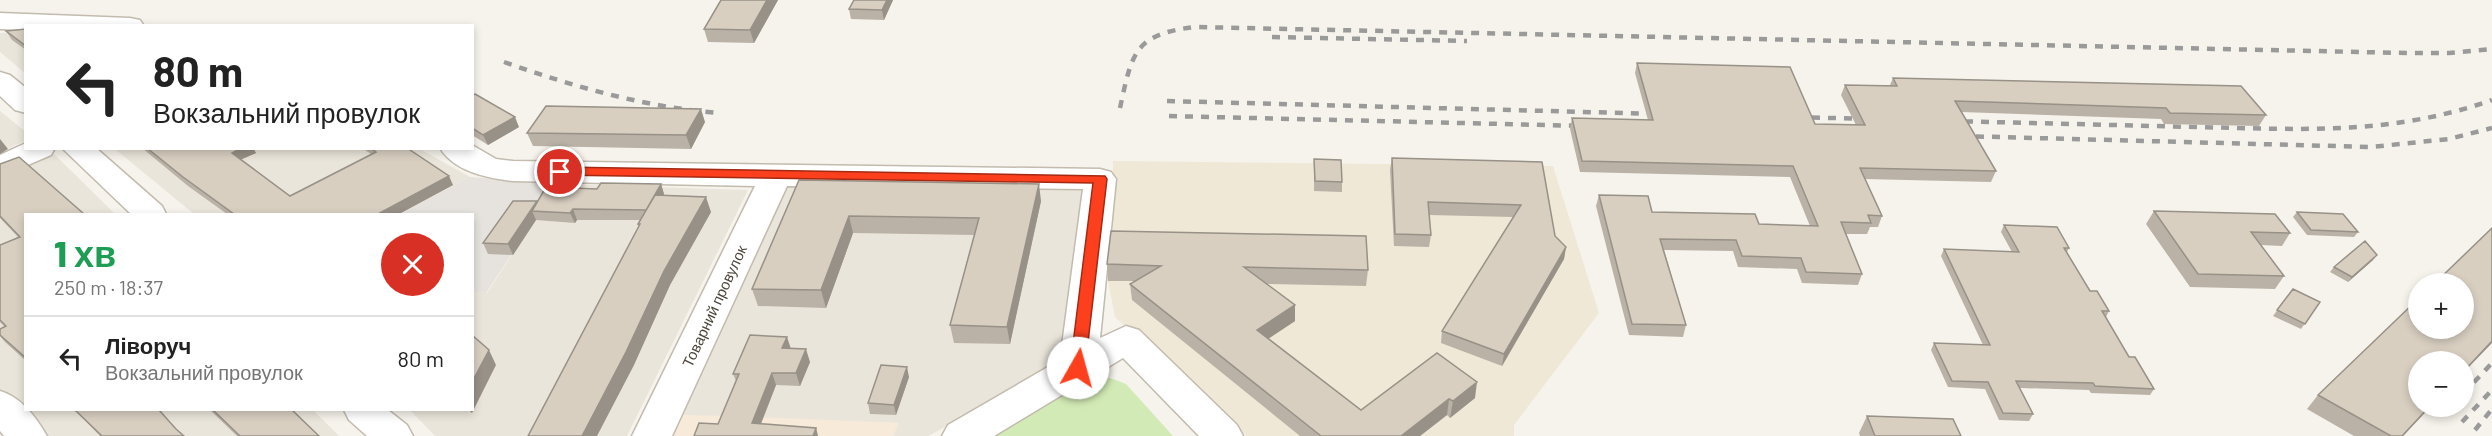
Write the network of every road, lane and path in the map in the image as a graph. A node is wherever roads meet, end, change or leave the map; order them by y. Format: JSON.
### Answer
{"nodes":[{"id":1,"x":0,"y":21,"type":"edge"},
{"id":2,"x":78,"y":24,"type":"edge"},
{"id":3,"x":0,"y":81,"type":"edge"},
{"id":4,"x":24,"y":102,"type":"edge"},
{"id":5,"x":36,"y":150,"type":"edge"},
{"id":6,"x":79,"y":150,"type":"edge"},
{"id":7,"x":458,"y":150,"type":"edge"},
{"id":8,"x":0,"y":167,"type":"edge"},
{"id":9,"x":776,"y":176,"type":"junction"},
{"id":10,"x":149,"y":213,"type":"edge"},
{"id":11,"x":1078,"y":368,"type":"junction"},
{"id":12,"x":0,"y":405,"type":"edge"},
{"id":13,"x":364,"y":411,"type":"edge"},
{"id":14,"x":27,"y":436,"type":"edge"},
{"id":15,"x":393,"y":436,"type":"edge"},
{"id":16,"x":652,"y":436,"type":"edge"},
{"id":17,"x":962,"y":436,"type":"edge"},
{"id":18,"x":1223,"y":436,"type":"edge"}],
"edges":[{"from":1,"to":2,"type":"street"},
{"from":3,"to":4,"type":"street"},
{"from":5,"to":8,"type":"street"},
{"from":6,"to":10,"type":"street"},
{"from":7,"to":9,"type":"street"},
{"from":9,"to":11,"type":"street"},
{"from":9,"to":16,"type":"street","name":"Товарний провулок"},
{"from":11,"to":17,"type":"street"},
{"from":11,"to":18,"type":"street"},
{"from":12,"to":14,"type":"street"},
{"from":13,"to":15,"type":"street"}]}
